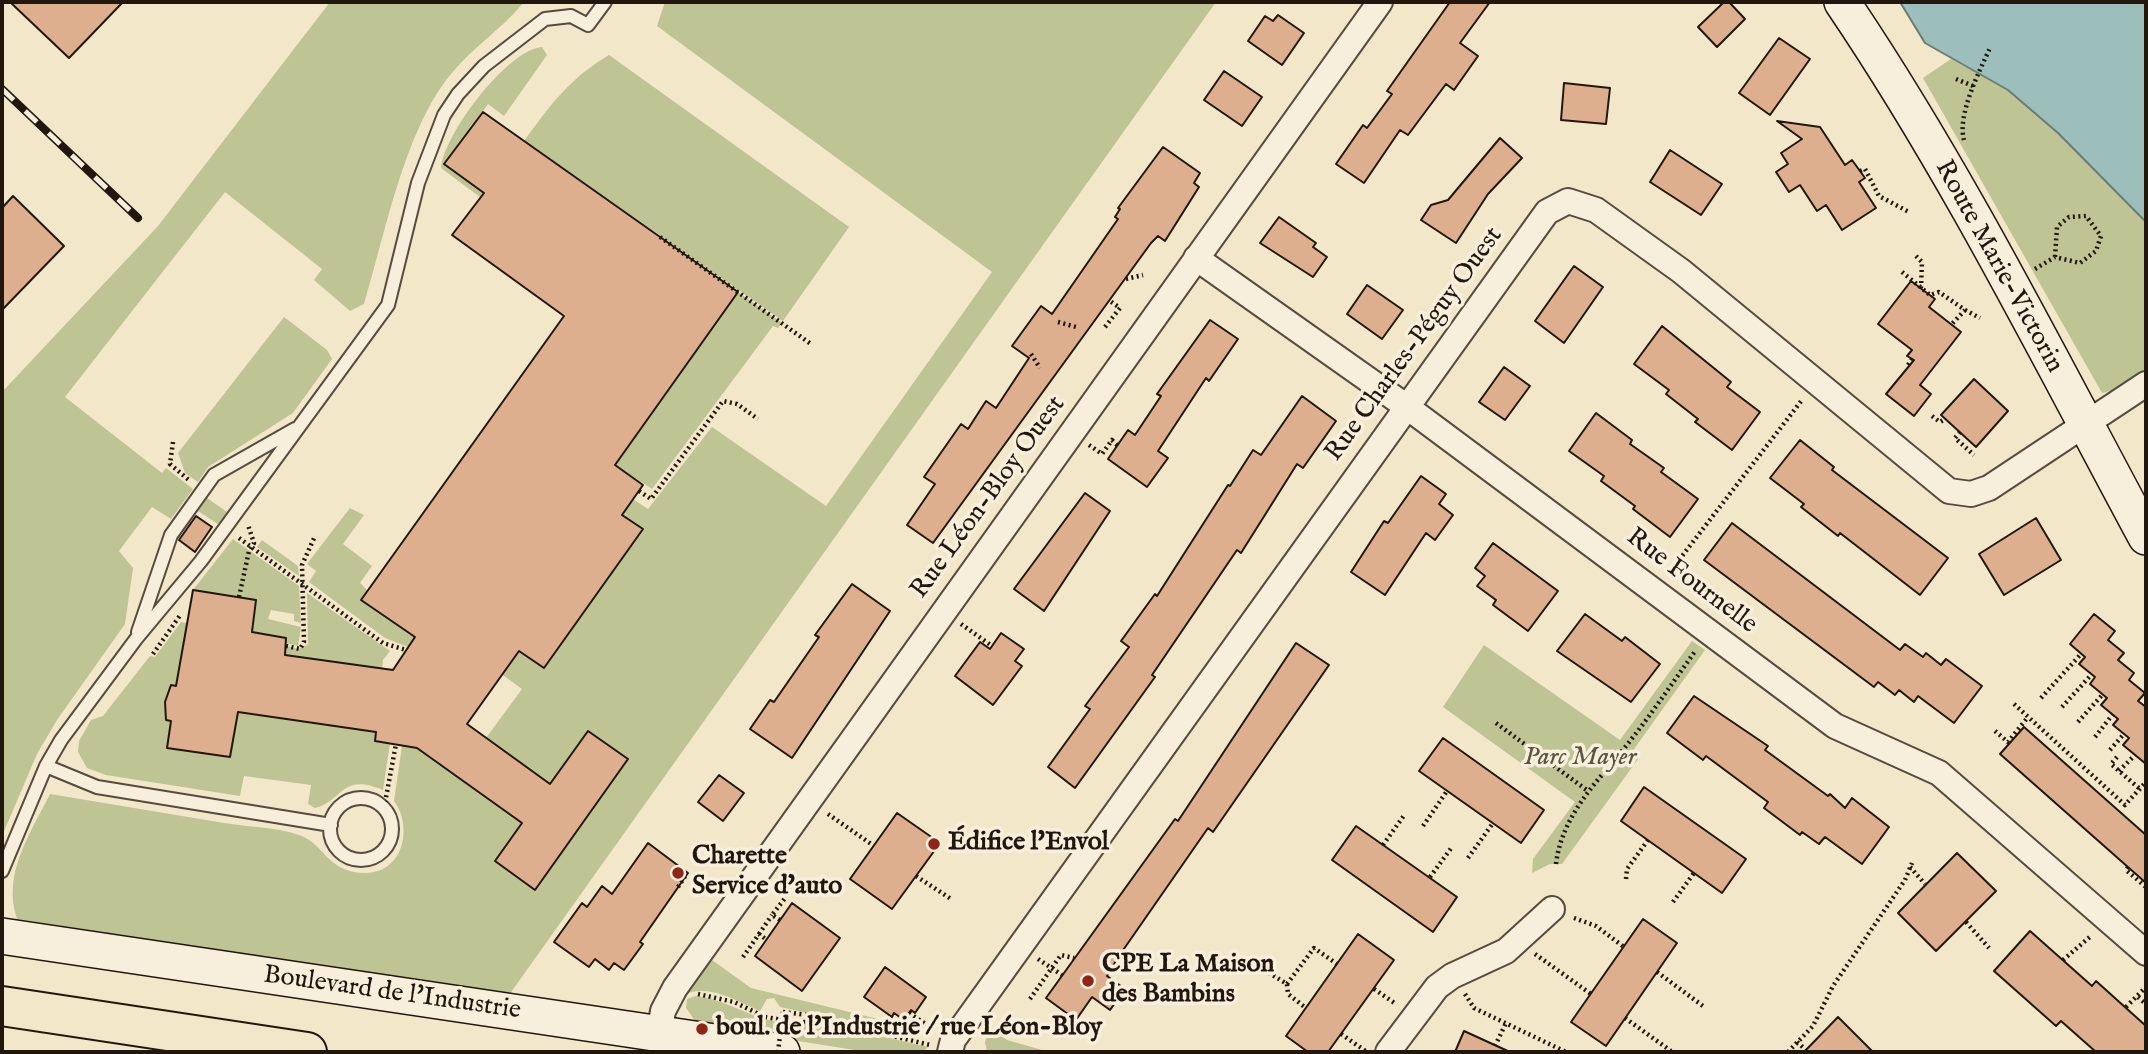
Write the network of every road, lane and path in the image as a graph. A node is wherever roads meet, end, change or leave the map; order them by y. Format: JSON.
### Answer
{"nodes":[{"id":1,"x":605,"y":2,"type":"edge"},
{"id":2,"x":1380,"y":2,"type":"edge"},
{"id":3,"x":1842,"y":2,"type":"edge"},
{"id":4,"x":1990,"y":48,"type":"dead end"},
{"id":5,"x":1956,"y":79,"type":"dead end"},
{"id":6,"x":1973,"y":86,"type":"junction"},
{"id":7,"x":1967,"y":115,"type":"dead end"},
{"id":8,"x":1860,"y":171,"type":"dead end"},
{"id":9,"x":1909,"y":212,"type":"dead end"},
{"id":10,"x":660,"y":237,"type":"dead end"},
{"id":11,"x":1916,"y":256,"type":"dead end"},
{"id":12,"x":2055,"y":257,"type":"junction"},
{"id":13,"x":1196,"y":258,"type":"junction"},
{"id":14,"x":1902,"y":272,"type":"dead end"},
{"id":15,"x":2029,"y":274,"type":"dead end"},
{"id":16,"x":1143,"y":275,"type":"dead end"},
{"id":17,"x":1126,"y":279,"type":"dead end"},
{"id":18,"x":1921,"y":289,"type":"junction"},
{"id":19,"x":1110,"y":301,"type":"dead end"},
{"id":20,"x":1965,"y":310,"type":"junction"},
{"id":21,"x":1980,"y":318,"type":"dead end"},
{"id":22,"x":1058,"y":322,"type":"dead end"},
{"id":23,"x":1951,"y":325,"type":"dead end"},
{"id":24,"x":1076,"y":327,"type":"dead end"},
{"id":25,"x":1105,"y":327,"type":"dead end"},
{"id":26,"x":811,"y":344,"type":"dead end"},
{"id":27,"x":1031,"y":354,"type":"dead end"},
{"id":28,"x":1912,"y":359,"type":"dead end"},
{"id":29,"x":1908,"y":365,"type":"dead end"},
{"id":30,"x":1040,"y":368,"type":"dead end"},
{"id":31,"x":2146,"y":384,"type":"edge"},
{"id":32,"x":1804,"y":396,"type":"dead end"},
{"id":33,"x":1407,"y":407,"type":"junction"},
{"id":34,"x":1932,"y":416,"type":"dead end"},
{"id":35,"x":758,"y":419,"type":"dead end"},
{"id":36,"x":1945,"y":419,"type":"dead end"},
{"id":37,"x":2085,"y":425,"type":"junction"},
{"id":38,"x":299,"y":427,"type":"junction"},
{"id":39,"x":1960,"y":432,"type":"dead end"},
{"id":40,"x":173,"y":442,"type":"dead end"},
{"id":41,"x":1974,"y":455,"type":"dead end"},
{"id":42,"x":196,"y":486,"type":"dead end"},
{"id":43,"x":639,"y":491,"type":"dead end"},
{"id":44,"x":241,"y":520,"type":"dead end"},
{"id":45,"x":233,"y":534,"type":"dead end"},
{"id":46,"x":315,"y":536,"type":"dead end"},
{"id":47,"x":2146,"y":537,"type":"edge"},
{"id":48,"x":251,"y":546,"type":"junction"},
{"id":49,"x":1665,"y":579,"type":"dead end"},
{"id":50,"x":303,"y":584,"type":"junction"},
{"id":51,"x":239,"y":597,"type":"dead end"},
{"id":52,"x":944,"y":612,"type":"junction"},
{"id":53,"x":136,"y":639,"type":"junction"},
{"id":54,"x":286,"y":646,"type":"dead end"},
{"id":55,"x":992,"y":646,"type":"dead end"},
{"id":56,"x":1699,"y":646,"type":"dead end"},
{"id":57,"x":406,"y":650,"type":"dead end"},
{"id":58,"x":2081,"y":654,"type":"dead end"},
{"id":59,"x":2092,"y":674,"type":"dead end"},
{"id":60,"x":2103,"y":694,"type":"dead end"},
{"id":61,"x":2041,"y":698,"type":"dead end"},
{"id":62,"x":2014,"y":704,"type":"dead end"},
{"id":63,"x":2062,"y":707,"type":"dead end"},
{"id":64,"x":2113,"y":714,"type":"dead end"},
{"id":65,"x":2028,"y":718,"type":"junction"},
{"id":66,"x":2078,"y":722,"type":"dead end"},
{"id":67,"x":1496,"y":723,"type":"dead end"},
{"id":68,"x":2036,"y":726,"type":"junction"},
{"id":69,"x":1995,"y":731,"type":"dead end"},
{"id":70,"x":2031,"y":733,"type":"dead end"},
{"id":71,"x":2124,"y":734,"type":"dead end"},
{"id":72,"x":2095,"y":737,"type":"dead end"},
{"id":73,"x":2051,"y":739,"type":"junction"},
{"id":74,"x":396,"y":744,"type":"dead end"},
{"id":75,"x":2045,"y":745,"type":"dead end"},
{"id":76,"x":2110,"y":750,"type":"dead end"},
{"id":77,"x":2066,"y":752,"type":"junction"},
{"id":78,"x":2134,"y":755,"type":"dead end"},
{"id":79,"x":2117,"y":757,"type":"dead end"},
{"id":80,"x":2060,"y":759,"type":"dead end"},
{"id":81,"x":46,"y":766,"type":"junction"},
{"id":82,"x":2081,"y":766,"type":"junction"},
{"id":83,"x":2076,"y":772,"type":"dead end"},
{"id":84,"x":2119,"y":772,"type":"junction"},
{"id":85,"x":2098,"y":781,"type":"junction"},
{"id":86,"x":2146,"y":782,"type":"edge"},
{"id":87,"x":2093,"y":788,"type":"dead end"},
{"id":88,"x":2140,"y":789,"type":"junction"},
{"id":89,"x":1447,"y":791,"type":"dead end"},
{"id":90,"x":1588,"y":791,"type":"junction"},
{"id":91,"x":2113,"y":795,"type":"junction"},
{"id":92,"x":2109,"y":801,"type":"dead end"},
{"id":93,"x":384,"y":808,"type":"junction"},
{"id":94,"x":821,"y":809,"type":"dead end"},
{"id":95,"x":1405,"y":814,"type":"dead end"},
{"id":96,"x":1493,"y":823,"type":"dead end"},
{"id":97,"x":331,"y":825,"type":"junction"},
{"id":98,"x":1423,"y":826,"type":"dead end"},
{"id":99,"x":1648,"y":840,"type":"dead end"},
{"id":100,"x":1384,"y":845,"type":"dead end"},
{"id":101,"x":874,"y":846,"type":"dead end"},
{"id":102,"x":1452,"y":847,"type":"dead end"},
{"id":103,"x":1468,"y":858,"type":"dead end"},
{"id":104,"x":1556,"y":864,"type":"dead end"},
{"id":105,"x":2128,"y":867,"type":"dead end"},
{"id":106,"x":2,"y":871,"type":"edge"},
{"id":107,"x":1694,"y":873,"type":"dead end"},
{"id":108,"x":686,"y":875,"type":"dead end"},
{"id":109,"x":916,"y":876,"type":"dead end"},
{"id":110,"x":1430,"y":877,"type":"dead end"},
{"id":111,"x":1626,"y":878,"type":"dead end"},
{"id":112,"x":1926,"y":884,"type":"dead end"},
{"id":113,"x":678,"y":887,"type":"dead end"},
{"id":114,"x":2146,"y":887,"type":"edge"},
{"id":115,"x":786,"y":897,"type":"dead end"},
{"id":116,"x":951,"y":899,"type":"dead end"},
{"id":117,"x":1673,"y":902,"type":"dead end"},
{"id":118,"x":1552,"y":909,"type":"joint"},
{"id":119,"x":772,"y":915,"type":"junction"},
{"id":120,"x":2107,"y":918,"type":"junction"},
{"id":121,"x":780,"y":920,"type":"dead end"},
{"id":122,"x":1966,"y":922,"type":"dead end"},
{"id":123,"x":759,"y":934,"type":"junction"},
{"id":124,"x":2,"y":936,"type":"edge"},
{"id":125,"x":767,"y":940,"type":"dead end"},
{"id":126,"x":1521,"y":940,"type":"junction"},
{"id":127,"x":1624,"y":947,"type":"dead end"},
{"id":128,"x":1989,"y":948,"type":"dead end"},
{"id":129,"x":2146,"y":953,"type":"edge"},
{"id":130,"x":743,"y":957,"type":"dead end"},
{"id":131,"x":1035,"y":957,"type":"dead end"},
{"id":132,"x":1073,"y":958,"type":"dead end"},
{"id":133,"x":1228,"y":959,"type":"dead end"},
{"id":134,"x":2063,"y":960,"type":"dead end"},
{"id":135,"x":1337,"y":964,"type":"dead end"},
{"id":136,"x":1051,"y":968,"type":"junction"},
{"id":137,"x":1657,"y":972,"type":"dead end"},
{"id":138,"x":1062,"y":975,"type":"dead end"},
{"id":139,"x":1452,"y":976,"type":"junction"},
{"id":140,"x":1287,"y":985,"type":"junction"},
{"id":141,"x":2146,"y":987,"type":"edge"},
{"id":142,"x":693,"y":994,"type":"dead end"},
{"id":143,"x":1591,"y":994,"type":"dead end"},
{"id":144,"x":2138,"y":997,"type":"junction"},
{"id":145,"x":1030,"y":999,"type":"dead end"},
{"id":146,"x":2146,"y":1004,"type":"edge"},
{"id":147,"x":2,"y":1006,"type":"edge"},
{"id":148,"x":1703,"y":1006,"type":"dead end"},
{"id":149,"x":2126,"y":1007,"type":"dead end"},
{"id":150,"x":1306,"y":1008,"type":"dead end"},
{"id":151,"x":909,"y":1013,"type":"dead end"},
{"id":152,"x":1625,"y":1018,"type":"dead end"},
{"id":153,"x":945,"y":1021,"type":"dead end"},
{"id":154,"x":813,"y":1023,"type":"junction"},
{"id":155,"x":1506,"y":1023,"type":"junction"},
{"id":156,"x":659,"y":1034,"type":"junction"},
{"id":157,"x":1341,"y":1034,"type":"dead end"},
{"id":158,"x":1797,"y":1042,"type":"junction"},
{"id":159,"x":1495,"y":1046,"type":"dead end"},
{"id":160,"x":941,"y":1049,"type":"edge"},
{"id":161,"x":1554,"y":1050,"type":"edge"},
{"id":162,"x":1806,"y":1050,"type":"dead end"},
{"id":163,"x":1671,"y":1051,"type":"edge"},
{"id":164,"x":307,"y":1052,"type":"edge"},
{"id":165,"x":780,"y":1052,"type":"edge"},
{"id":166,"x":1368,"y":1052,"type":"edge"},
{"id":167,"x":1388,"y":1052,"type":"edge"},
{"id":168,"x":1566,"y":1052,"type":"edge"},
{"id":169,"x":1788,"y":1052,"type":"edge"}],
"edges":[{"from":1,"to":38,"type":"lane"},
{"from":2,"to":13,"type":"street","name":"Rue Léon-Bloy Ouest"},
{"from":3,"to":37,"type":"street","name":"Route Marie-Victorin"},
{"from":4,"to":6,"type":"path"},
{"from":5,"to":6,"type":"path"},
{"from":6,"to":7,"type":"path"},
{"from":8,"to":9,"type":"path"},
{"from":10,"to":26,"type":"path"},
{"from":11,"to":18,"type":"path"},
{"from":12,"to":12,"type":"path"},
{"from":12,"to":15,"type":"path"},
{"from":13,"to":33,"type":"street","name":"Rue Fournelle"},
{"from":13,"to":52,"type":"street","name":"Rue Léon-Bloy Ouest"},
{"from":14,"to":18,"type":"path"},
{"from":16,"to":17,"type":"path"},
{"from":18,"to":20,"type":"path"},
{"from":19,"to":25,"type":"path"},
{"from":20,"to":21,"type":"path"},
{"from":20,"to":23,"type":"path"},
{"from":22,"to":24,"type":"path"},
{"from":27,"to":30,"type":"path"},
{"from":28,"to":29,"type":"path"},
{"from":31,"to":37,"type":"street","name":"Rue Charles-Péguy Ouest"},
{"from":32,"to":49,"type":"path"},
{"from":33,"to":37,"type":"street","name":"Rue Charles-Péguy Ouest"},
{"from":33,"to":120,"type":"street","name":"Rue Fournelle"},
{"from":33,"to":160,"type":"street","name":"Rue Charles-Péguy Ouest"},
{"from":34,"to":36,"type":"path"},
{"from":35,"to":43,"type":"path"},
{"from":37,"to":47,"type":"street","name":"Route Marie-Victorin"},
{"from":38,"to":53,"type":"lane"},
{"from":38,"to":53,"type":"lane"},
{"from":39,"to":41,"type":"path"},
{"from":40,"to":42,"type":"path"},
{"from":44,"to":48,"type":"path"},
{"from":45,"to":48,"type":"path"},
{"from":46,"to":50,"type":"path"},
{"from":48,"to":50,"type":"path"},
{"from":48,"to":51,"type":"path"},
{"from":50,"to":54,"type":"path"},
{"from":50,"to":57,"type":"path"},
{"from":52,"to":55,"type":"path"},
{"from":52,"to":156,"type":"street","name":"Rue Léon-Bloy Ouest"},
{"from":53,"to":81,"type":"lane"},
{"from":56,"to":90,"type":"path"},
{"from":58,"to":61,"type":"path"},
{"from":59,"to":63,"type":"path"},
{"from":60,"to":66,"type":"path"},
{"from":62,"to":65,"type":"path"},
{"from":64,"to":72,"type":"path"},
{"from":65,"to":68,"type":"path"},
{"from":65,"to":69,"type":"path"},
{"from":67,"to":90,"type":"path"},
{"from":68,"to":70,"type":"path"},
{"from":68,"to":73,"type":"path"},
{"from":71,"to":76,"type":"path"},
{"from":73,"to":75,"type":"path"},
{"from":73,"to":77,"type":"path"},
{"from":74,"to":93,"type":"path"},
{"from":77,"to":80,"type":"path"},
{"from":77,"to":82,"type":"path"},
{"from":78,"to":84,"type":"path"},
{"from":79,"to":84,"type":"path"},
{"from":81,"to":97,"type":"lane"},
{"from":81,"to":106,"type":"lane"},
{"from":82,"to":83,"type":"path"},
{"from":82,"to":85,"type":"path"},
{"from":84,"to":88,"type":"path"},
{"from":85,"to":87,"type":"path"},
{"from":85,"to":91,"type":"path"},
{"from":86,"to":88,"type":"path"},
{"from":88,"to":91,"type":"path"},
{"from":89,"to":98,"type":"path"},
{"from":90,"to":104,"type":"path"},
{"from":91,"to":92,"type":"path"},
{"from":93,"to":97,"type":"lane"},
{"from":93,"to":97,"type":"lane"},
{"from":94,"to":101,"type":"path"},
{"from":95,"to":100,"type":"path"},
{"from":96,"to":103,"type":"path"},
{"from":99,"to":111,"type":"path"},
{"from":102,"to":110,"type":"path"},
{"from":105,"to":114,"type":"path"},
{"from":107,"to":117,"type":"path"},
{"from":108,"to":113,"type":"path"},
{"from":109,"to":116,"type":"path"},
{"from":112,"to":158,"type":"path"},
{"from":115,"to":119,"type":"path"},
{"from":118,"to":126,"type":"street"},
{"from":118,"to":127,"type":"path"},
{"from":119,"to":121,"type":"path"},
{"from":119,"to":123,"type":"path"},
{"from":120,"to":129,"type":"street","name":"Rue Fournelle"},
{"from":120,"to":134,"type":"path"},
{"from":122,"to":128,"type":"path"},
{"from":123,"to":125,"type":"path"},
{"from":123,"to":130,"type":"path"},
{"from":124,"to":156,"type":"street","name":"Boulevard de l'Industrie"},
{"from":126,"to":139,"type":"street"},
{"from":126,"to":143,"type":"path"},
{"from":131,"to":136,"type":"path"},
{"from":132,"to":136,"type":"path"},
{"from":133,"to":140,"type":"path"},
{"from":135,"to":140,"type":"path"},
{"from":136,"to":138,"type":"path"},
{"from":136,"to":145,"type":"path"},
{"from":137,"to":148,"type":"path"},
{"from":139,"to":155,"type":"path"},
{"from":139,"to":167,"type":"street"},
{"from":140,"to":150,"type":"path"},
{"from":141,"to":144,"type":"path"},
{"from":142,"to":154,"type":"path"},
{"from":144,"to":146,"type":"path"},
{"from":144,"to":149,"type":"path"},
{"from":147,"to":164,"type":"highway"},
{"from":151,"to":153,"type":"path"},
{"from":152,"to":163,"type":"path"},
{"from":154,"to":160,"type":"path"},
{"from":154,"to":165,"type":"path","bridge":true},
{"from":155,"to":159,"type":"path"},
{"from":155,"to":161,"type":"path"},
{"from":156,"to":165,"type":"street","name":"Boulevard de l'Industrie"},
{"from":157,"to":166,"type":"path"},
{"from":158,"to":162,"type":"path"},
{"from":158,"to":169,"type":"path"},
{"from":161,"to":168,"type":"path"}]}
